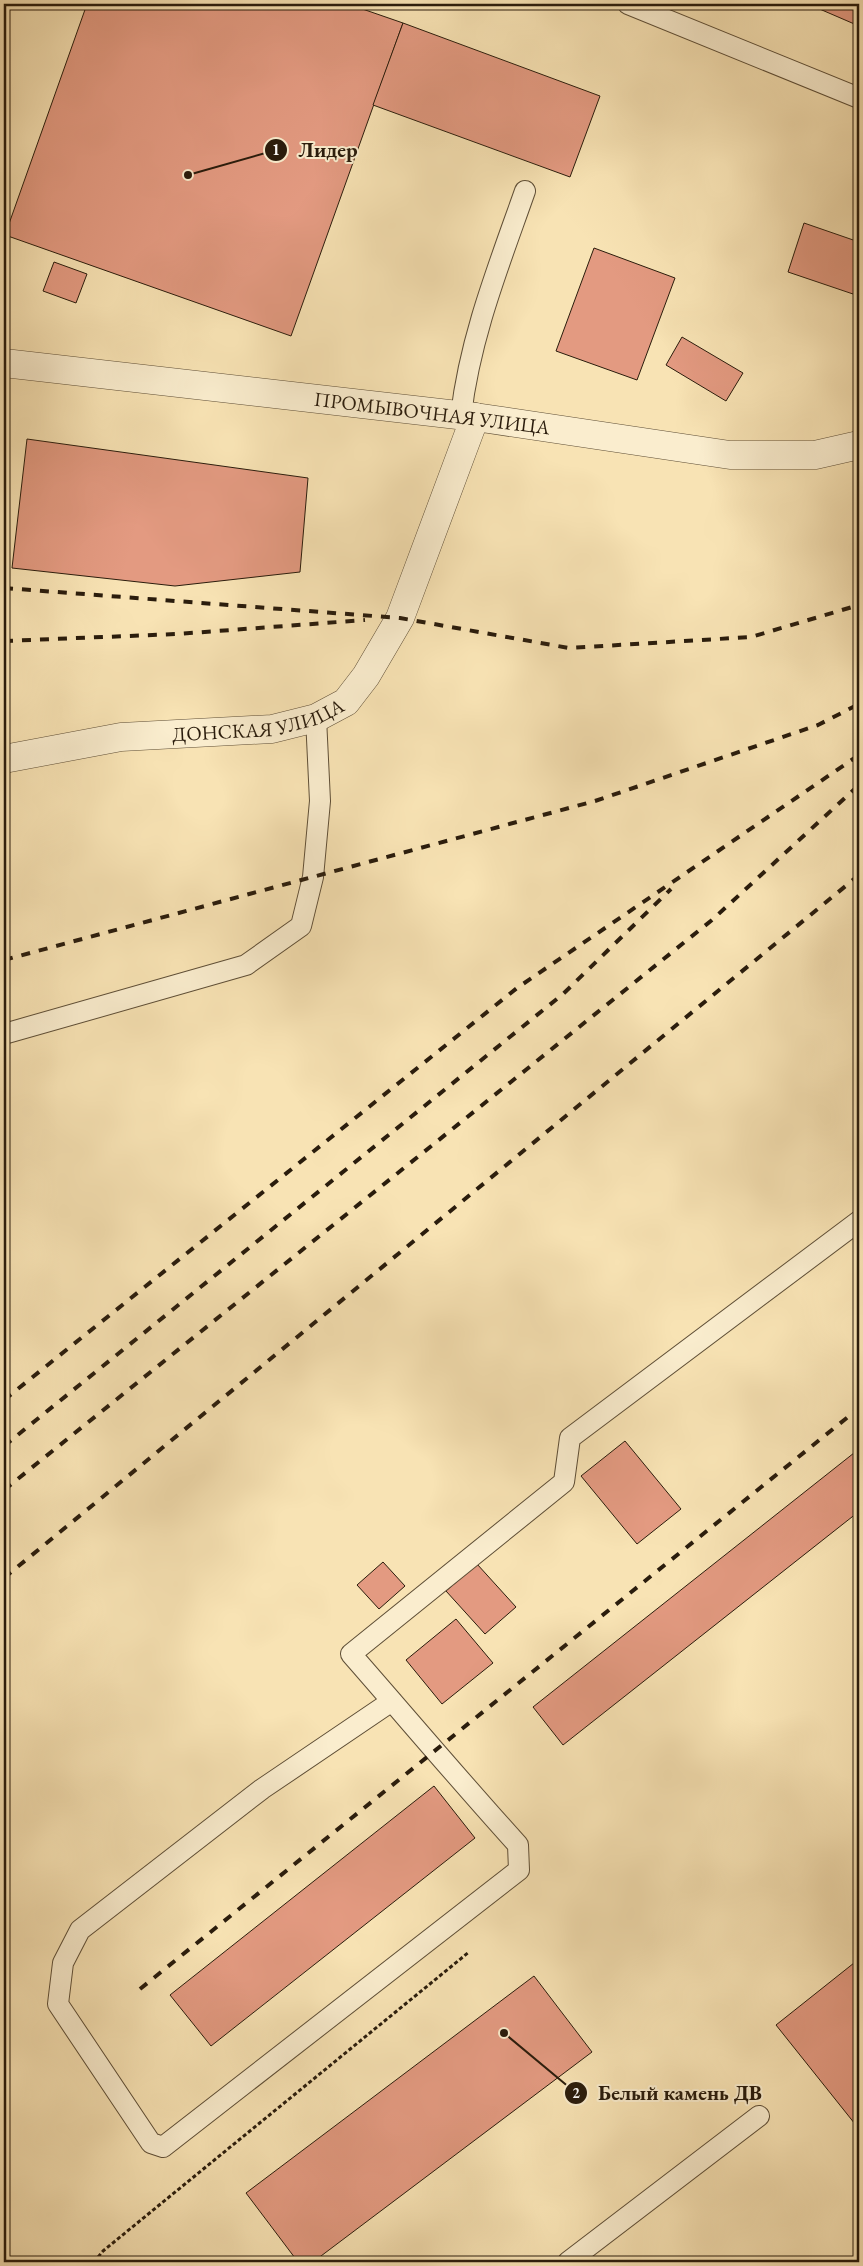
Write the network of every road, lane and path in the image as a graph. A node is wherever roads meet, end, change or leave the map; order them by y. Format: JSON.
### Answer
{"nodes":[{"id":1,"x":628,"y":4,"type":"edge"},
{"id":2,"x":859,"y":98,"type":"edge"},
{"id":3,"x":525,"y":191,"type":"dead end"},
{"id":4,"x":4,"y":363,"type":"edge"},
{"id":5,"x":468,"y":416,"type":"junction"},
{"id":6,"x":859,"y":445,"type":"edge"},
{"id":7,"x":316,"y":718,"type":"junction"},
{"id":8,"x":4,"y":758,"type":"edge"},
{"id":9,"x":4,"y":1034,"type":"edge"},
{"id":10,"x":859,"y":1221,"type":"edge"},
{"id":11,"x":392,"y":1701,"type":"junction"},
{"id":12,"x":468,"y":1952,"type":"dead end"},
{"id":13,"x":759,"y":2116,"type":"dead end"},
{"id":14,"x":94,"y":2262,"type":"edge"},
{"id":15,"x":568,"y":2262,"type":"edge"}],
"edges":[{"from":1,"to":2,"type":"lane"},
{"from":3,"to":5,"type":"lane"},
{"from":4,"to":5,"type":"street","name":"ПРОМЫВОЧНАЯ УЛИЦА"},
{"from":5,"to":6,"type":"street","name":"ПРОМЫВОЧНАЯ УЛИЦА"},
{"from":5,"to":7,"type":"street","name":"ДОНСКАЯ УЛИЦА"},
{"from":7,"to":8,"type":"street","name":"ДОНСКАЯ УЛИЦА"},
{"from":7,"to":9,"type":"lane"},
{"from":10,"to":11,"type":"lane"},
{"from":11,"to":11,"type":"lane"},
{"from":12,"to":14,"type":"path"},
{"from":13,"to":15,"type":"lane"}]}
